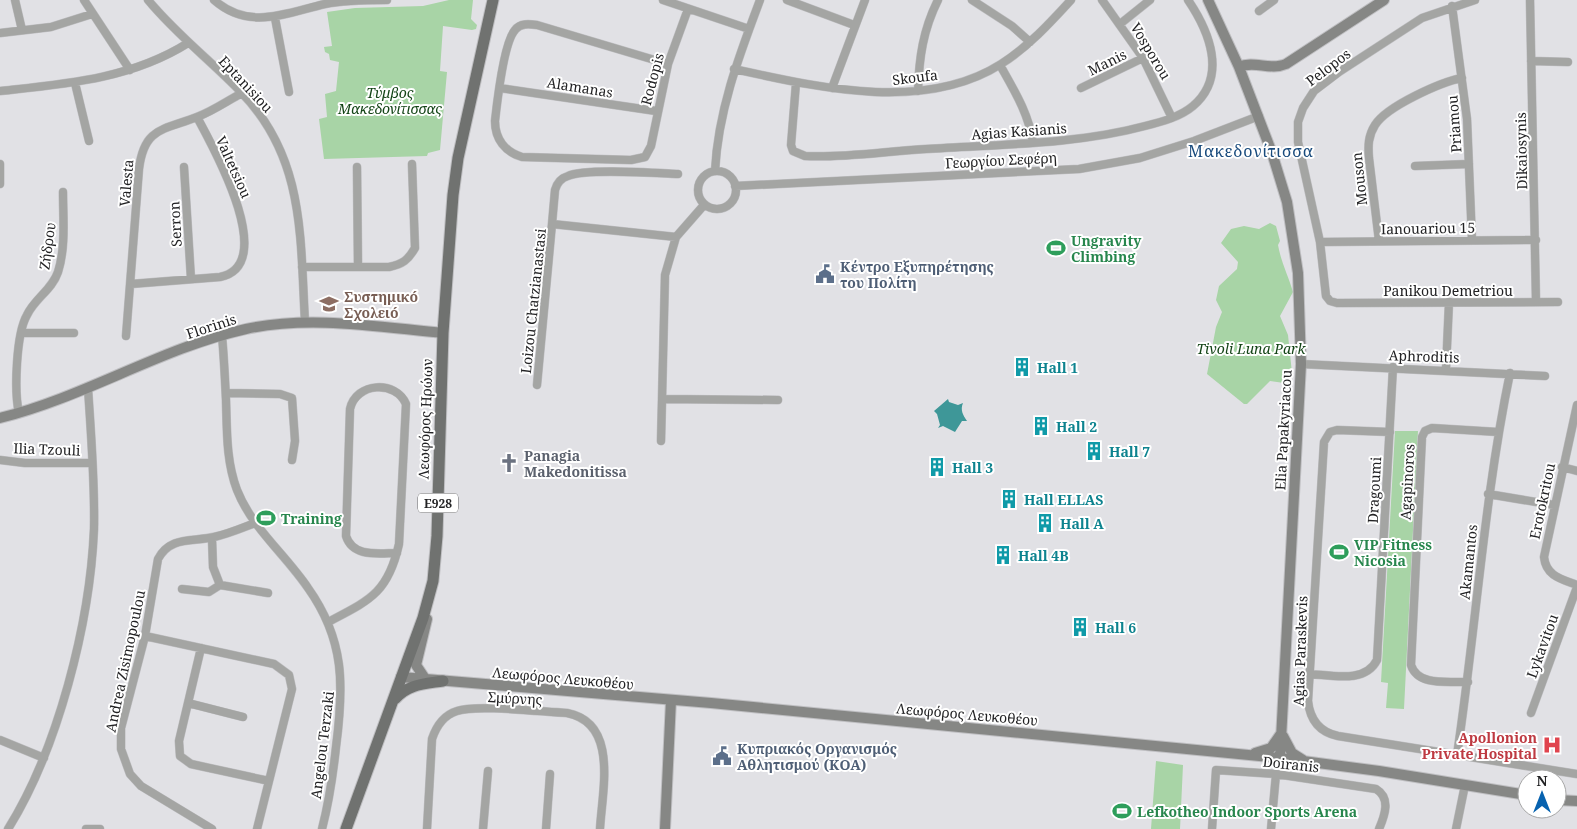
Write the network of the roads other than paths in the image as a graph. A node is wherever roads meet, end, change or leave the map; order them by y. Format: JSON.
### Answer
{"nodes":[{"id":1,"x":15,"y":0,"type":"edge"},
{"id":2,"x":84,"y":0,"type":"edge"},
{"id":3,"x":148,"y":0,"type":"edge"},
{"id":4,"x":214,"y":0,"type":"edge"},
{"id":5,"x":387,"y":0,"type":"edge"},
{"id":6,"x":493,"y":0,"type":"edge"},
{"id":7,"x":663,"y":0,"type":"edge"},
{"id":8,"x":760,"y":0,"type":"edge"},
{"id":9,"x":788,"y":0,"type":"edge"},
{"id":10,"x":865,"y":0,"type":"edge"},
{"id":11,"x":938,"y":0,"type":"edge"},
{"id":12,"x":972,"y":0,"type":"edge"},
{"id":13,"x":1071,"y":0,"type":"edge"},
{"id":14,"x":1102,"y":0,"type":"edge"},
{"id":15,"x":1150,"y":0,"type":"edge"},
{"id":16,"x":1188,"y":0,"type":"edge"},
{"id":17,"x":1208,"y":0,"type":"edge"},
{"id":18,"x":1274,"y":0,"type":"edge"},
{"id":19,"x":1384,"y":0,"type":"edge"},
{"id":20,"x":1475,"y":0,"type":"edge"},
{"id":21,"x":1530,"y":0,"type":"edge"},
{"id":22,"x":1452,"y":6,"type":"junction"},
{"id":23,"x":688,"y":9,"type":"junction"},
{"id":24,"x":1259,"y":11,"type":"dead end"},
{"id":25,"x":92,"y":14,"type":"junction"},
{"id":26,"x":275,"y":18,"type":"junction"},
{"id":27,"x":1120,"y":24,"type":"junction"},
{"id":28,"x":854,"y":25,"type":"junction"},
{"id":29,"x":749,"y":29,"type":"junction"},
{"id":30,"x":22,"y":30,"type":"junction"},
{"id":31,"x":0,"y":33,"type":"edge"},
{"id":32,"x":1030,"y":42,"type":"junction"},
{"id":33,"x":188,"y":43,"type":"junction"},
{"id":34,"x":1143,"y":58,"type":"junction"},
{"id":35,"x":1531,"y":61,"type":"junction"},
{"id":36,"x":1568,"y":62,"type":"dead end"},
{"id":37,"x":668,"y":64,"type":"junction"},
{"id":38,"x":1000,"y":65,"type":"junction"},
{"id":39,"x":1239,"y":67,"type":"junction"},
{"id":40,"x":734,"y":69,"type":"junction"},
{"id":41,"x":130,"y":70,"type":"junction"},
{"id":42,"x":1462,"y":78,"type":"junction"},
{"id":43,"x":796,"y":82,"type":"junction"},
{"id":44,"x":75,"y":84,"type":"junction"},
{"id":45,"x":500,"y":88,"type":"junction"},
{"id":46,"x":832,"y":88,"type":"junction"},
{"id":47,"x":1081,"y":88,"type":"dead end"},
{"id":48,"x":0,"y":91,"type":"edge"},
{"id":49,"x":918,"y":91,"type":"junction"},
{"id":50,"x":290,"y":92,"type":"dead end"},
{"id":51,"x":242,"y":93,"type":"junction"},
{"id":52,"x":656,"y":111,"type":"junction"},
{"id":53,"x":1259,"y":116,"type":"junction"},
{"id":54,"x":197,"y":117,"type":"junction"},
{"id":55,"x":1172,"y":118,"type":"junction"},
{"id":56,"x":90,"y":142,"type":"dead end"},
{"id":57,"x":1033,"y":143,"type":"junction"},
{"id":58,"x":0,"y":164,"type":"edge"},
{"id":59,"x":412,"y":164,"type":"dead end"},
{"id":60,"x":1469,"y":164,"type":"junction"},
{"id":61,"x":1415,"y":166,"type":"dead end"},
{"id":62,"x":184,"y":167,"type":"dead end"},
{"id":63,"x":357,"y":167,"type":"dead end"},
{"id":64,"x":715,"y":171,"type":"junction"},
{"id":65,"x":678,"y":174,"type":"dead end"},
{"id":66,"x":0,"y":184,"type":"edge"},
{"id":67,"x":735,"y":186,"type":"junction"},
{"id":68,"x":63,"y":192,"type":"dead end"},
{"id":69,"x":704,"y":205,"type":"junction"},
{"id":70,"x":552,"y":224,"type":"junction"},
{"id":71,"x":676,"y":237,"type":"junction"},
{"id":72,"x":1472,"y":240,"type":"junction"},
{"id":73,"x":1536,"y":240,"type":"junction"},
{"id":74,"x":1320,"y":242,"type":"junction"},
{"id":75,"x":1379,"y":242,"type":"junction"},
{"id":76,"x":302,"y":267,"type":"junction"},
{"id":77,"x":358,"y":267,"type":"junction"},
{"id":78,"x":191,"y":279,"type":"junction"},
{"id":79,"x":131,"y":284,"type":"junction"},
{"id":80,"x":1449,"y":302,"type":"junction"},
{"id":81,"x":1536,"y":302,"type":"junction"},
{"id":82,"x":1558,"y":302,"type":"dead end"},
{"id":83,"x":1337,"y":303,"type":"joint"},
{"id":84,"x":305,"y":322,"type":"junction"},
{"id":85,"x":22,"y":332,"type":"junction"},
{"id":86,"x":74,"y":333,"type":"dead end"},
{"id":87,"x":443,"y":333,"type":"junction"},
{"id":88,"x":126,"y":336,"type":"dead end"},
{"id":89,"x":222,"y":336,"type":"junction"},
{"id":90,"x":1301,"y":364,"type":"junction"},
{"id":91,"x":1393,"y":367,"type":"junction"},
{"id":92,"x":1446,"y":370,"type":"junction"},
{"id":93,"x":1510,"y":373,"type":"junction"},
{"id":94,"x":1545,"y":376,"type":"dead end"},
{"id":95,"x":537,"y":385,"type":"dead end"},
{"id":96,"x":88,"y":388,"type":"junction"},
{"id":97,"x":226,"y":393,"type":"junction"},
{"id":98,"x":662,"y":399,"type":"junction"},
{"id":99,"x":778,"y":400,"type":"dead end"},
{"id":100,"x":1577,"y":405,"type":"edge"},
{"id":101,"x":19,"y":413,"type":"junction"},
{"id":102,"x":0,"y":418,"type":"edge"},
{"id":103,"x":1390,"y":432,"type":"junction"},
{"id":104,"x":1498,"y":432,"type":"junction"},
{"id":105,"x":661,"y":441,"type":"dead end"},
{"id":106,"x":0,"y":460,"type":"edge"},
{"id":107,"x":292,"y":460,"type":"dead end"},
{"id":108,"x":92,"y":463,"type":"junction"},
{"id":109,"x":1562,"y":467,"type":"junction"},
{"id":110,"x":1577,"y":471,"type":"edge"},
{"id":111,"x":1488,"y":494,"type":"junction"},
{"id":112,"x":1554,"y":505,"type":"junction"},
{"id":113,"x":255,"y":523,"type":"junction"},
{"id":114,"x":212,"y":538,"type":"junction"},
{"id":115,"x":397,"y":553,"type":"junction"},
{"id":116,"x":220,"y":584,"type":"junction"},
{"id":117,"x":1577,"y":586,"type":"edge"},
{"id":118,"x":182,"y":589,"type":"dead end"},
{"id":119,"x":268,"y":593,"type":"dead end"},
{"id":120,"x":425,"y":611,"type":"junction"},
{"id":121,"x":328,"y":622,"type":"junction"},
{"id":122,"x":145,"y":636,"type":"junction"},
{"id":123,"x":201,"y":648,"type":"junction"},
{"id":124,"x":1310,"y":674,"type":"junction"},
{"id":125,"x":401,"y":678,"type":"junction"},
{"id":126,"x":426,"y":680,"type":"junction"},
{"id":127,"x":443,"y":681,"type":"junction"},
{"id":128,"x":1468,"y":682,"type":"junction"},
{"id":129,"x":394,"y":700,"type":"junction"},
{"id":130,"x":671,"y":700,"type":"junction"},
{"id":131,"x":188,"y":703,"type":"junction"},
{"id":132,"x":1532,"y":713,"type":"dead end"},
{"id":133,"x":243,"y":717,"type":"dead end"},
{"id":134,"x":1282,"y":732,"type":"junction"},
{"id":135,"x":0,"y":740,"type":"edge"},
{"id":136,"x":1248,"y":755,"type":"junction"},
{"id":137,"x":1457,"y":755,"type":"junction"},
{"id":138,"x":44,"y":758,"type":"junction"},
{"id":139,"x":1280,"y":758,"type":"junction"},
{"id":140,"x":1304,"y":761,"type":"junction"},
{"id":141,"x":1542,"y":769,"type":"edge"},
{"id":142,"x":488,"y":771,"type":"dead end"},
{"id":143,"x":550,"y":774,"type":"dead end"},
{"id":144,"x":1276,"y":774,"type":"junction"},
{"id":145,"x":269,"y":781,"type":"junction"},
{"id":146,"x":1465,"y":785,"type":"junction"},
{"id":147,"x":1517,"y":793,"type":"edge"},
{"id":148,"x":8,"y":829,"type":"edge"},
{"id":149,"x":86,"y":829,"type":"edge"},
{"id":150,"x":100,"y":829,"type":"edge"},
{"id":151,"x":212,"y":829,"type":"edge"},
{"id":152,"x":257,"y":829,"type":"edge"},
{"id":153,"x":322,"y":829,"type":"edge"},
{"id":154,"x":346,"y":829,"type":"edge"},
{"id":155,"x":427,"y":829,"type":"edge"},
{"id":156,"x":484,"y":829,"type":"edge"},
{"id":157,"x":546,"y":829,"type":"edge"},
{"id":158,"x":600,"y":829,"type":"edge"},
{"id":159,"x":665,"y":829,"type":"edge"},
{"id":160,"x":1212,"y":829,"type":"edge"},
{"id":161,"x":1272,"y":829,"type":"edge"},
{"id":162,"x":1380,"y":829,"type":"edge"},
{"id":163,"x":1456,"y":829,"type":"edge"}],
"edges":[{"from":1,"to":30,"type":"street"},
{"from":2,"to":25,"type":"street"},
{"from":3,"to":33,"type":"street","name":"Eptanisiou"},
{"from":4,"to":26,"type":"street"},
{"from":5,"to":26,"type":"street"},
{"from":6,"to":87,"type":"main road","name":"Λεωφόρος Ηρώων","number":"E928"},
{"from":7,"to":23,"type":"street"},
{"from":8,"to":29,"type":"street"},
{"from":9,"to":28,"type":"street"},
{"from":10,"to":28,"type":"street"},
{"from":11,"to":49,"type":"street"},
{"from":12,"to":32,"type":"street"},
{"from":13,"to":32,"type":"street","name":"Skoufa"},
{"from":14,"to":27,"type":"street","name":"Vosporou"},
{"from":15,"to":27,"type":"street"},
{"from":16,"to":55,"type":"street","name":"Agias Kasianis"},
{"from":17,"to":39,"type":"main road","name":"Elia Papakyriacou"},
{"from":18,"to":24,"type":"street"},
{"from":19,"to":39,"type":"main road"},
{"from":20,"to":22,"type":"street","name":"Pelopos"},
{"from":21,"to":35,"type":"street","name":"Dikaiosynis"},
{"from":22,"to":42,"type":"street","name":"Priamou"},
{"from":22,"to":74,"type":"street","name":"Pelopos"},
{"from":23,"to":29,"type":"street"},
{"from":23,"to":37,"type":"street","name":"Rodopis"},
{"from":25,"to":30,"type":"street"},
{"from":25,"to":41,"type":"street"},
{"from":26,"to":50,"type":"street"},
{"from":27,"to":34,"type":"street","name":"Vosporou"},
{"from":28,"to":46,"type":"street"},
{"from":29,"to":40,"type":"street"},
{"from":30,"to":31,"type":"street"},
{"from":32,"to":38,"type":"street","name":"Skoufa"},
{"from":33,"to":41,"type":"street"},
{"from":33,"to":51,"type":"street","name":"Eptanisiou"},
{"from":34,"to":47,"type":"street","name":"Manis"},
{"from":34,"to":55,"type":"street","name":"Vosporou"},
{"from":35,"to":36,"type":"street"},
{"from":35,"to":73,"type":"street","name":"Dikaiosynis"},
{"from":37,"to":45,"type":"street"},
{"from":37,"to":52,"type":"street","name":"Rodopis"},
{"from":38,"to":49,"type":"street","name":"Skoufa"},
{"from":38,"to":57,"type":"street"},
{"from":39,"to":53,"type":"main road","name":"Elia Papakyriacou"},
{"from":40,"to":43,"type":"street","name":"Skoufa"},
{"from":40,"to":64,"type":"street"},
{"from":41,"to":44,"type":"street"},
{"from":42,"to":60,"type":"street","name":"Priamou"},
{"from":42,"to":75,"type":"street","name":"Mouson"},
{"from":43,"to":46,"type":"street","name":"Skoufa"},
{"from":43,"to":57,"type":"street","name":"Agias Kasianis"},
{"from":44,"to":48,"type":"street"},
{"from":44,"to":56,"type":"street"},
{"from":45,"to":52,"type":"street","name":"Alamanas"},
{"from":45,"to":52,"type":"street","name":"Rodopis"},
{"from":46,"to":49,"type":"street","name":"Skoufa"},
{"from":51,"to":54,"type":"street","name":"Valesta"},
{"from":51,"to":76,"type":"street","name":"Eptanisiou"},
{"from":53,"to":67,"type":"street","name":"Γεωργίου Σεφέρη"},
{"from":53,"to":90,"type":"main road","name":"Elia Papakyriacou"},
{"from":54,"to":78,"type":"street","name":"Valtetsiou"},
{"from":54,"to":79,"type":"street","name":"Valesta"},
{"from":55,"to":57,"type":"street","name":"Agias Kasianis"},
{"from":58,"to":66,"type":"street"},
{"from":59,"to":77,"type":"street"},
{"from":60,"to":61,"type":"street"},
{"from":60,"to":72,"type":"street","name":"Priamou"},
{"from":62,"to":78,"type":"street","name":"Serron"},
{"from":63,"to":77,"type":"street"},
{"from":64,"to":67,"type":"street"},
{"from":64,"to":69,"type":"street"},
{"from":65,"to":70,"type":"street"},
{"from":67,"to":69,"type":"street"},
{"from":68,"to":85,"type":"street","name":"Ζήδρου"},
{"from":69,"to":71,"type":"street"},
{"from":70,"to":71,"type":"street","name":"Loizou Chatzianastasi"},
{"from":70,"to":95,"type":"street","name":"Loizou Chatzianastasi"},
{"from":71,"to":98,"type":"street"},
{"from":72,"to":73,"type":"street","name":"Ianouariou 15"},
{"from":72,"to":75,"type":"street","name":"Ianouariou 15"},
{"from":73,"to":81,"type":"street","name":"Dikaiosynis"},
{"from":74,"to":75,"type":"street","name":"Ianouariou 15"},
{"from":74,"to":83,"type":"street","name":"Pelopos"},
{"from":76,"to":77,"type":"street"},
{"from":76,"to":84,"type":"street","name":"Eptanisiou"},
{"from":78,"to":79,"type":"street","name":"Valtetsiou"},
{"from":79,"to":88,"type":"street","name":"Valesta"},
{"from":80,"to":81,"type":"street","name":"Panikou Demetriou"},
{"from":80,"to":83,"type":"street","name":"Panikou Demetriou"},
{"from":80,"to":92,"type":"street"},
{"from":81,"to":82,"type":"street","name":"Panikou Demetriou"},
{"from":84,"to":87,"type":"main road","name":"Florinis"},
{"from":84,"to":89,"type":"main road","name":"Florinis"},
{"from":85,"to":86,"type":"street"},
{"from":85,"to":101,"type":"street","name":"Ζήδρου"},
{"from":87,"to":120,"type":"main road","name":"Λεωφόρος Ηρώων","number":"E928"},
{"from":89,"to":96,"type":"main road","name":"Florinis"},
{"from":89,"to":97,"type":"street","name":"Angelou Terzaki"},
{"from":90,"to":91,"type":"street","name":"Aphroditis"},
{"from":90,"to":134,"type":"main road","name":"Elia Papakyriacou"},
{"from":91,"to":92,"type":"street","name":"Aphroditis"},
{"from":91,"to":103,"type":"street","name":"Dragoumi"},
{"from":92,"to":93,"type":"street","name":"Aphroditis"},
{"from":93,"to":94,"type":"street","name":"Aphroditis"},
{"from":93,"to":104,"type":"street","name":"Akamantos"},
{"from":96,"to":101,"type":"main road","name":"Florinis"},
{"from":96,"to":108,"type":"street"},
{"from":97,"to":107,"type":"street"},
{"from":97,"to":113,"type":"street","name":"Angelou Terzaki"},
{"from":98,"to":99,"type":"street"},
{"from":98,"to":105,"type":"street"},
{"from":100,"to":109,"type":"street","name":"Erotokritou"},
{"from":101,"to":102,"type":"main road","name":"Florinis"},
{"from":103,"to":124,"type":"street","name":"Dragoumi"},
{"from":103,"to":124,"type":"street","name":"Agias Paraskevis"},
{"from":104,"to":111,"type":"street","name":"Akamantos"},
{"from":104,"to":128,"type":"street","name":"Agapinoros"},
{"from":106,"to":108,"type":"street","name":"Ilia Tzouli"},
{"from":108,"to":138,"type":"street"},
{"from":109,"to":110,"type":"street"},
{"from":109,"to":112,"type":"street","name":"Erotokritou"},
{"from":111,"to":112,"type":"street"},
{"from":111,"to":128,"type":"street","name":"Akamantos"},
{"from":112,"to":117,"type":"street","name":"Erotokritou"},
{"from":113,"to":114,"type":"street","name":"Andrea Zisimopoulou"},
{"from":113,"to":121,"type":"street","name":"Angelou Terzaki"},
{"from":114,"to":116,"type":"street"},
{"from":114,"to":122,"type":"street","name":"Andrea Zisimopoulou"},
{"from":115,"to":115,"type":"street"},
{"from":115,"to":121,"type":"street"},
{"from":116,"to":118,"type":"street"},
{"from":116,"to":119,"type":"street"},
{"from":117,"to":132,"type":"street","name":"Lykavitou"},
{"from":120,"to":125,"type":"main road","name":"Λεωφόρος Ηρώων","number":"E928"},
{"from":120,"to":126,"type":"main road"},
{"from":121,"to":153,"type":"street","name":"Angelou Terzaki"},
{"from":122,"to":123,"type":"street"},
{"from":122,"to":151,"type":"street","name":"Andrea Zisimopoulou"},
{"from":123,"to":131,"type":"street"},
{"from":123,"to":145,"type":"street"},
{"from":124,"to":137,"type":"street","name":"Agias Paraskevis"},
{"from":125,"to":126,"type":"main road","name":"Λεωφόρος Λευκοθέου"},
{"from":125,"to":129,"type":"main road","name":"Λεωφόρος Ηρώων","number":"E928"},
{"from":126,"to":127,"type":"main road","name":"Λεωφόρος Λευκοθέου"},
{"from":127,"to":129,"type":"main road"},
{"from":127,"to":130,"type":"main road","name":"Λεωφόρος Λευκοθέου"},
{"from":128,"to":137,"type":"street","name":"Akamantos"},
{"from":129,"to":154,"type":"main road","name":"Λεωφόρος Ηρώων","number":"E928"},
{"from":130,"to":136,"type":"main road","name":"Λεωφόρος Λευκοθέου"},
{"from":130,"to":159,"type":"main road"},
{"from":131,"to":133,"type":"street"},
{"from":131,"to":145,"type":"street"},
{"from":134,"to":136,"type":"main road"},
{"from":134,"to":139,"type":"main road","name":"Elia Papakyriacou"},
{"from":134,"to":140,"type":"main road"},
{"from":135,"to":138,"type":"street"},
{"from":136,"to":139,"type":"main road","name":"Λεωφόρος Λευκοθέου"},
{"from":137,"to":141,"type":"street","name":"Agias Paraskevis"},
{"from":138,"to":148,"type":"street"},
{"from":139,"to":140,"type":"main road","name":"Λεωφόρος Λευκοθέου"},
{"from":140,"to":146,"type":"main road","name":"Λεωφόρος Λευκοθέου"},
{"from":142,"to":156,"type":"street"},
{"from":143,"to":157,"type":"street"},
{"from":144,"to":160,"type":"street","name":"Doiranis"},
{"from":144,"to":161,"type":"street"},
{"from":144,"to":162,"type":"street","name":"Doiranis"},
{"from":145,"to":152,"type":"street"},
{"from":146,"to":147,"type":"main road","name":"Λεωφόρος Λευκοθέου"},
{"from":146,"to":163,"type":"street"},
{"from":149,"to":150,"type":"street"},
{"from":155,"to":158,"type":"street","name":"Σμύρνης"}]}
